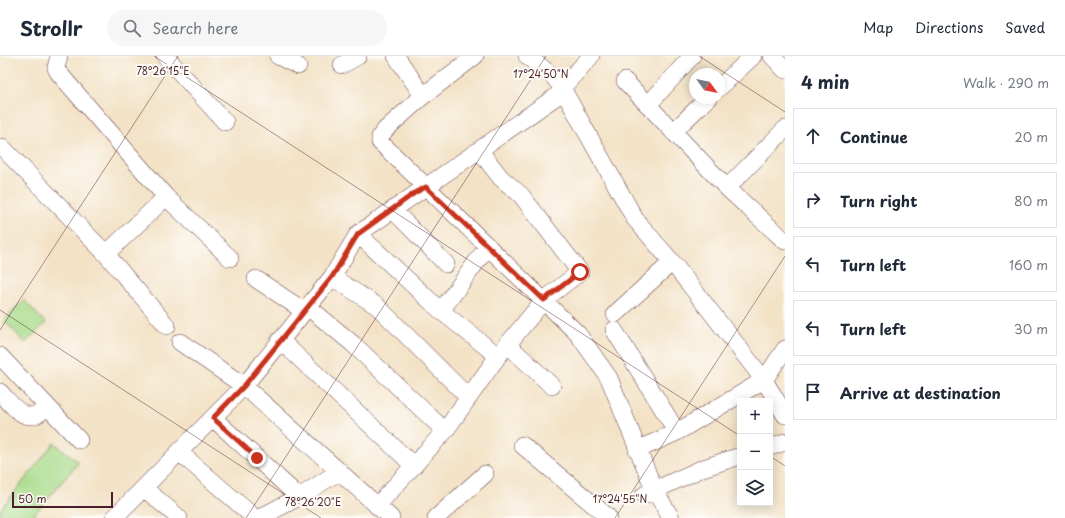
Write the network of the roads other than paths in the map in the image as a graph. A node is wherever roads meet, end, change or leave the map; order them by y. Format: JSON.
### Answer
{"nodes":[{"id":1,"x":59,"y":56,"type":"edge"},
{"id":2,"x":165,"y":56,"type":"edge"},
{"id":3,"x":278,"y":56,"type":"edge"},
{"id":4,"x":358,"y":56,"type":"edge"},
{"id":5,"x":396,"y":56,"type":"edge"},
{"id":6,"x":475,"y":56,"type":"edge"},
{"id":7,"x":527,"y":56,"type":"edge"},
{"id":8,"x":591,"y":56,"type":"edge"},
{"id":9,"x":692,"y":56,"type":"edge"},
{"id":10,"x":753,"y":56,"type":"edge"},
{"id":11,"x":772,"y":56,"type":"edge"},
{"id":12,"x":342,"y":64,"type":"dead end"},
{"id":13,"x":298,"y":66,"type":"dead end"},
{"id":14,"x":785,"y":70,"type":"edge"},
{"id":15,"x":625,"y":81,"type":"dead end"},
{"id":16,"x":725,"y":82,"type":"edge"},
{"id":17,"x":562,"y":88,"type":"junction"},
{"id":18,"x":423,"y":96,"type":"junction"},
{"id":19,"x":702,"y":104,"type":"edge"},
{"id":20,"x":648,"y":105,"type":"junction"},
{"id":21,"x":225,"y":122,"type":"dead end"},
{"id":22,"x":785,"y":129,"type":"edge"},
{"id":23,"x":673,"y":132,"type":"junction"},
{"id":24,"x":2,"y":147,"type":"dead end"},
{"id":25,"x":479,"y":150,"type":"junction"},
{"id":26,"x":426,"y":187,"type":"junction"},
{"id":27,"x":727,"y":188,"type":"junction"},
{"id":28,"x":166,"y":197,"type":"junction"},
{"id":29,"x":393,"y":210,"type":"junction"},
{"id":30,"x":358,"y":234,"type":"junction"},
{"id":31,"x":785,"y":241,"type":"edge"},
{"id":32,"x":488,"y":246,"type":"junction"},
{"id":33,"x":106,"y":254,"type":"junction"},
{"id":34,"x":230,"y":258,"type":"dead end"},
{"id":35,"x":672,"y":262,"type":"junction"},
{"id":36,"x":446,"y":264,"type":"dead end"},
{"id":37,"x":332,"y":277,"type":"junction"},
{"id":38,"x":256,"y":279,"type":"dead end"},
{"id":39,"x":544,"y":300,"type":"junction"},
{"id":40,"x":306,"y":309,"type":"junction"},
{"id":41,"x":441,"y":311,"type":"junction"},
{"id":42,"x":167,"y":326,"type":"dead end"},
{"id":43,"x":280,"y":340,"type":"junction"},
{"id":44,"x":180,"y":342,"type":"dead end"},
{"id":45,"x":785,"y":349,"type":"edge"},
{"id":46,"x":503,"y":350,"type":"junction"},
{"id":47,"x":0,"y":356,"type":"edge"},
{"id":48,"x":764,"y":380,"type":"junction"},
{"id":49,"x":244,"y":386,"type":"junction"},
{"id":50,"x":552,"y":386,"type":"dead end"},
{"id":51,"x":0,"y":392,"type":"edge"},
{"id":52,"x":468,"y":397,"type":"junction"},
{"id":53,"x":47,"y":406,"type":"junction"},
{"id":54,"x":785,"y":415,"type":"edge"},
{"id":55,"x":213,"y":418,"type":"junction"},
{"id":56,"x":445,"y":431,"type":"junction"},
{"id":57,"x":677,"y":432,"type":"junction"},
{"id":58,"x":78,"y":440,"type":"dead end"},
{"id":59,"x":785,"y":442,"type":"edge"},
{"id":60,"x":522,"y":445,"type":"dead end"},
{"id":61,"x":773,"y":446,"type":"edge"},
{"id":62,"x":637,"y":450,"type":"junction"},
{"id":63,"x":179,"y":452,"type":"junction"},
{"id":64,"x":737,"y":457,"type":"edge"},
{"id":65,"x":414,"y":466,"type":"junction"},
{"id":66,"x":340,"y":471,"type":"junction"},
{"id":67,"x":484,"y":474,"type":"dead end"},
{"id":68,"x":144,"y":488,"type":"junction"},
{"id":69,"x":649,"y":492,"type":"junction"},
{"id":70,"x":299,"y":497,"type":"junction"},
{"id":71,"x":377,"y":506,"type":"junction"},
{"id":72,"x":611,"y":515,"type":"edge"},
{"id":73,"x":114,"y":518,"type":"edge"},
{"id":74,"x":179,"y":518,"type":"edge"},
{"id":75,"x":255,"y":518,"type":"edge"},
{"id":76,"x":259,"y":518,"type":"edge"},
{"id":77,"x":391,"y":518,"type":"edge"},
{"id":78,"x":436,"y":518,"type":"edge"},
{"id":79,"x":671,"y":518,"type":"edge"}],
"edges":[{"from":1,"to":28,"type":"street"},
{"from":2,"to":21,"type":"street"},
{"from":3,"to":13,"type":"street"},
{"from":4,"to":12,"type":"street"},
{"from":5,"to":18,"type":"street"},
{"from":6,"to":18,"type":"street"},
{"from":7,"to":17,"type":"street"},
{"from":8,"to":17,"type":"street"},
{"from":9,"to":20,"type":"street"},
{"from":10,"to":16,"type":"street"},
{"from":11,"to":14,"type":"street"},
{"from":15,"to":20,"type":"street"},
{"from":17,"to":25,"type":"street"},
{"from":17,"to":35,"type":"street"},
{"from":18,"to":26,"type":"street"},
{"from":19,"to":23,"type":"street"},
{"from":20,"to":23,"type":"street"},
{"from":22,"to":27,"type":"street"},
{"from":23,"to":27,"type":"street"},
{"from":24,"to":33,"type":"street"},
{"from":25,"to":26,"type":"street"},
{"from":25,"to":39,"type":"street"},
{"from":26,"to":29,"type":"street"},
{"from":26,"to":32,"type":"street"},
{"from":27,"to":31,"type":"street"},
{"from":28,"to":33,"type":"street"},
{"from":28,"to":34,"type":"street"},
{"from":29,"to":30,"type":"street"},
{"from":29,"to":36,"type":"street"},
{"from":30,"to":37,"type":"street"},
{"from":30,"to":41,"type":"street"},
{"from":32,"to":39,"type":"street"},
{"from":32,"to":41,"type":"street"},
{"from":33,"to":42,"type":"street"},
{"from":35,"to":48,"type":"street"},
{"from":35,"to":57,"type":"street"},
{"from":37,"to":40,"type":"street"},
{"from":37,"to":52,"type":"street"},
{"from":38,"to":40,"type":"street"},
{"from":39,"to":46,"type":"street"},
{"from":39,"to":62,"type":"street"},
{"from":40,"to":43,"type":"street"},
{"from":40,"to":56,"type":"street"},
{"from":41,"to":46,"type":"street"},
{"from":43,"to":49,"type":"street"},
{"from":43,"to":65,"type":"street"},
{"from":44,"to":49,"type":"street"},
{"from":45,"to":48,"type":"street"},
{"from":46,"to":50,"type":"street"},
{"from":46,"to":52,"type":"street"},
{"from":47,"to":53,"type":"street"},
{"from":48,"to":54,"type":"street"},
{"from":48,"to":57,"type":"street"},
{"from":49,"to":55,"type":"street"},
{"from":49,"to":66,"type":"street"},
{"from":51,"to":53,"type":"street"},
{"from":52,"to":56,"type":"street"},
{"from":53,"to":58,"type":"street"},
{"from":55,"to":63,"type":"street"},
{"from":55,"to":70,"type":"street"},
{"from":56,"to":65,"type":"street"},
{"from":57,"to":62,"type":"street"},
{"from":59,"to":61,"type":"street"},
{"from":60,"to":72,"type":"street"},
{"from":62,"to":69,"type":"street"},
{"from":63,"to":68,"type":"street"},
{"from":63,"to":75,"type":"street"},
{"from":64,"to":69,"type":"street"},
{"from":65,"to":71,"type":"street"},
{"from":66,"to":70,"type":"street"},
{"from":66,"to":71,"type":"street"},
{"from":67,"to":78,"type":"street"},
{"from":68,"to":73,"type":"street"},
{"from":68,"to":74,"type":"street"},
{"from":69,"to":79,"type":"street"},
{"from":70,"to":76,"type":"street"},
{"from":71,"to":77,"type":"street"}]}
